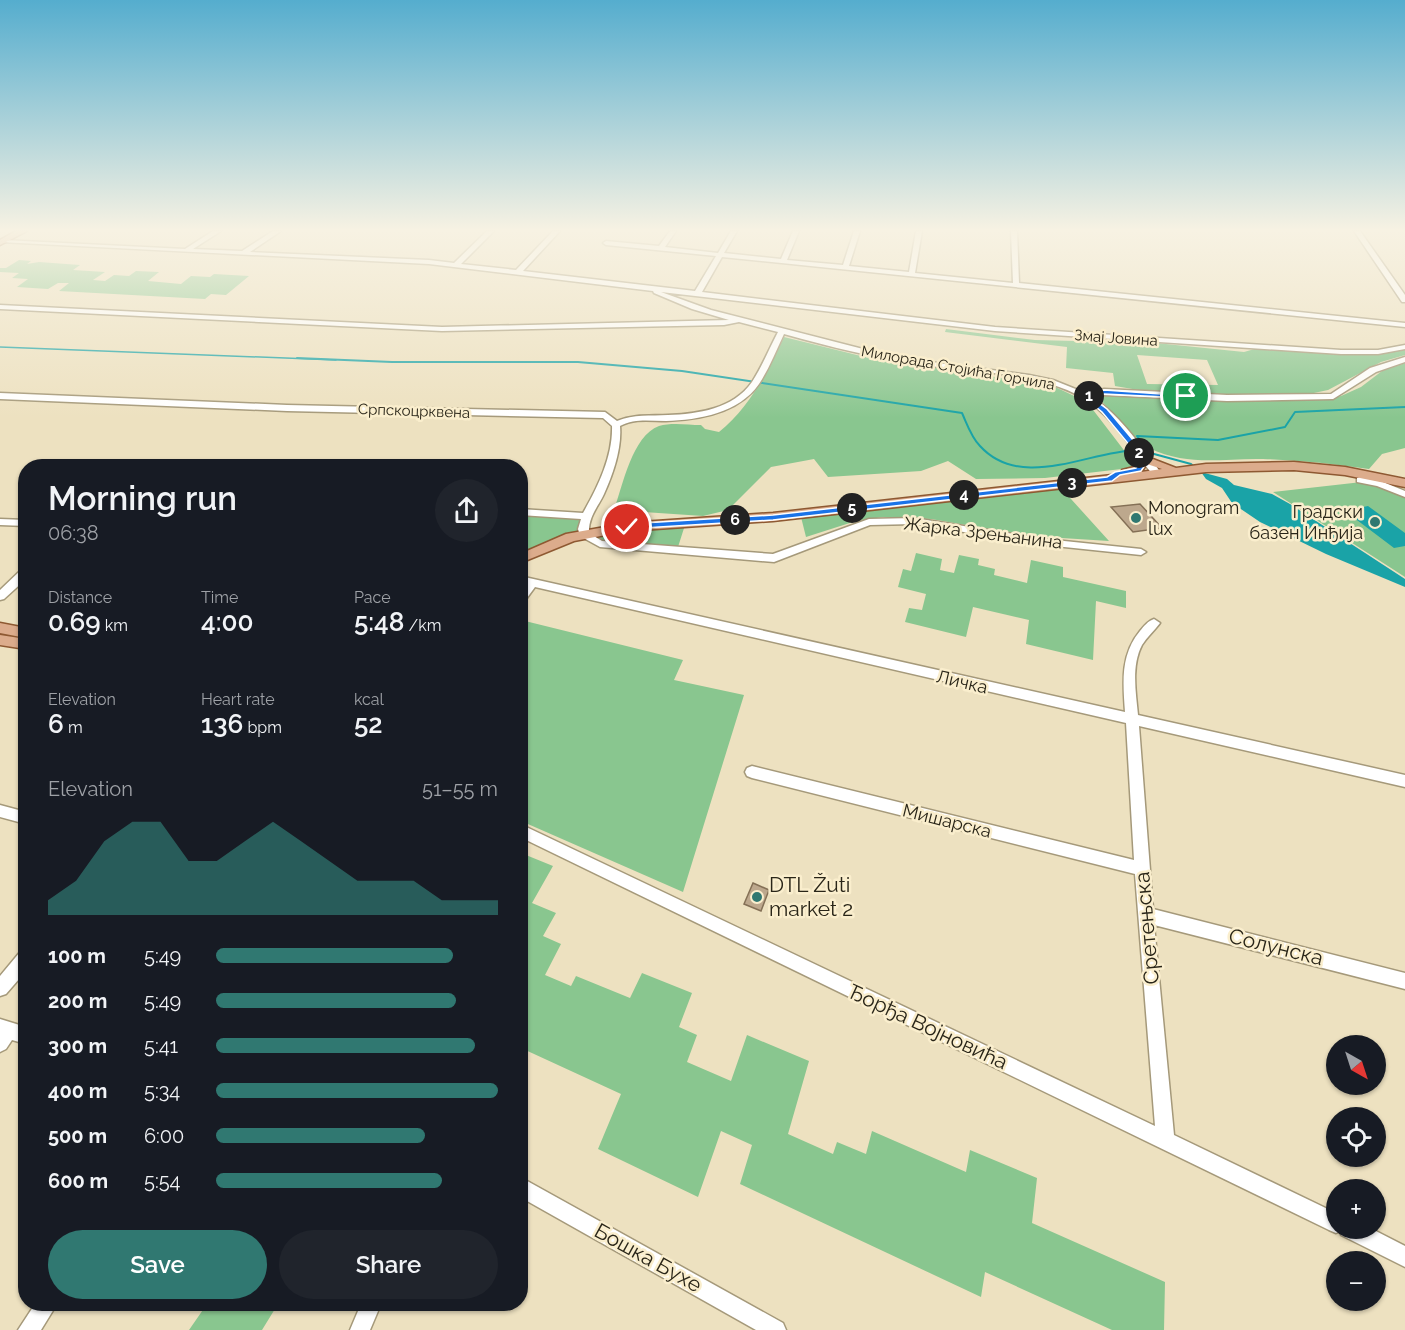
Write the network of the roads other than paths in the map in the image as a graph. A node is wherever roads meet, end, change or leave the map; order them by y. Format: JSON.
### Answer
{"nodes":[{"id":1,"x":660,"y":293,"type":"edge"},
{"id":2,"x":698,"y":293,"type":"edge"},
{"id":3,"x":1102,"y":293,"type":"edge"},
{"id":4,"x":0,"y":307,"type":"edge"},
{"id":5,"x":739,"y":320,"type":"junction"},
{"id":6,"x":1405,"y":325,"type":"edge"},
{"id":7,"x":782,"y":331,"type":"junction"},
{"id":8,"x":1405,"y":347,"type":"edge"},
{"id":9,"x":1405,"y":359,"type":"edge"},
{"id":10,"x":0,"y":396,"type":"edge"},
{"id":11,"x":1087,"y":397,"type":"junction"},
{"id":12,"x":616,"y":425,"type":"junction"},
{"id":13,"x":1142,"y":456,"type":"junction"},
{"id":14,"x":1180,"y":471,"type":"junction"},
{"id":15,"x":1156,"y":474,"type":"junction"},
{"id":16,"x":1109,"y":479,"type":"junction"},
{"id":17,"x":1360,"y":480,"type":"dead end"},
{"id":18,"x":1405,"y":483,"type":"edge"},
{"id":19,"x":1405,"y":494,"type":"edge"},
{"id":20,"x":528,"y":512,"type":"edge"},
{"id":21,"x":587,"y":516,"type":"junction"},
{"id":22,"x":0,"y":522,"type":"edge"},
{"id":23,"x":18,"y":523,"type":"edge"},
{"id":24,"x":584,"y":534,"type":"junction"},
{"id":25,"x":1141,"y":552,"type":"dead end"},
{"id":26,"x":528,"y":556,"type":"edge"},
{"id":27,"x":18,"y":579,"type":"edge"},
{"id":28,"x":528,"y":581,"type":"edge"},
{"id":29,"x":0,"y":596,"type":"edge"},
{"id":30,"x":1154,"y":623,"type":"dead end"},
{"id":31,"x":0,"y":628,"type":"edge"},
{"id":32,"x":18,"y":631,"type":"edge"},
{"id":33,"x":0,"y":640,"type":"edge"},
{"id":34,"x":18,"y":643,"type":"edge"},
{"id":35,"x":1131,"y":718,"type":"junction"},
{"id":36,"x":752,"y":772,"type":"dead end"},
{"id":37,"x":1405,"y":781,"type":"edge"},
{"id":38,"x":0,"y":811,"type":"edge"},
{"id":39,"x":18,"y":816,"type":"edge"},
{"id":40,"x":528,"y":834,"type":"edge"},
{"id":41,"x":1142,"y":869,"type":"junction"},
{"id":42,"x":1146,"y":915,"type":"junction"},
{"id":43,"x":18,"y":967,"type":"edge"},
{"id":44,"x":1405,"y":981,"type":"edge"},
{"id":45,"x":0,"y":988,"type":"edge"},
{"id":46,"x":1165,"y":1139,"type":"junction"},
{"id":47,"x":528,"y":1190,"type":"edge"},
{"id":48,"x":1326,"y":1218,"type":"edge"},
{"id":49,"x":1370,"y":1239,"type":"edge"},
{"id":50,"x":1405,"y":1257,"type":"edge"},
{"id":51,"x":42,"y":1311,"type":"edge"},
{"id":52,"x":368,"y":1311,"type":"edge"},
{"id":53,"x":28,"y":1330,"type":"edge"},
{"id":54,"x":360,"y":1330,"type":"edge"},
{"id":55,"x":776,"y":1330,"type":"edge"}],
"edges":[{"from":1,"to":5,"type":"street","name":"Милорада Стојића Горчила"},
{"from":2,"to":8,"type":"street","name":"Змај Јовина"},
{"from":3,"to":6,"type":"street"},
{"from":4,"to":5,"type":"street"},
{"from":5,"to":7,"type":"street","name":"Милорада Стојића Горчила"},
{"from":7,"to":11,"type":"street","name":"Милорада Стојића Горчила"},
{"from":7,"to":12,"type":"street"},
{"from":9,"to":11,"type":"street"},
{"from":10,"to":12,"type":"street","name":"Српскоцрквена"},
{"from":11,"to":13,"type":"street"},
{"from":12,"to":21,"type":"street"},
{"from":13,"to":14,"type":"main road"},
{"from":13,"to":15,"type":"street"},
{"from":13,"to":16,"type":"main road"},
{"from":14,"to":15,"type":"main road"},
{"from":14,"to":18,"type":"main road"},
{"from":15,"to":16,"type":"main road"},
{"from":16,"to":24,"type":"main road"},
{"from":17,"to":19,"type":"street"},
{"from":20,"to":21,"type":"street"},
{"from":21,"to":24,"type":"street"},
{"from":22,"to":23,"type":"street"},
{"from":24,"to":25,"type":"street","name":"Жарка Зрењанина"},
{"from":24,"to":26,"type":"main road"},
{"from":27,"to":29,"type":"street"},
{"from":28,"to":35,"type":"street","name":"Личка"},
{"from":30,"to":35,"type":"street","name":"Сретењска"},
{"from":31,"to":32,"type":"main road"},
{"from":33,"to":34,"type":"main road"},
{"from":35,"to":37,"type":"street","name":"Личка"},
{"from":35,"to":41,"type":"street","name":"Сретењска"},
{"from":36,"to":41,"type":"street","name":"Мишарска"},
{"from":38,"to":39,"type":"street"},
{"from":40,"to":46,"type":"street","name":"Ђорђа Војновића"},
{"from":41,"to":42,"type":"street","name":"Сретењска"},
{"from":42,"to":44,"type":"street","name":"Солунска"},
{"from":42,"to":46,"type":"street","name":"Сретењска"},
{"from":43,"to":45,"type":"street"},
{"from":46,"to":48,"type":"street","name":"Ђорђа Војновића"},
{"from":47,"to":55,"type":"street","name":"Бошка Бухе"},
{"from":49,"to":50,"type":"street"},
{"from":51,"to":53,"type":"street"},
{"from":52,"to":54,"type":"street"}]}
